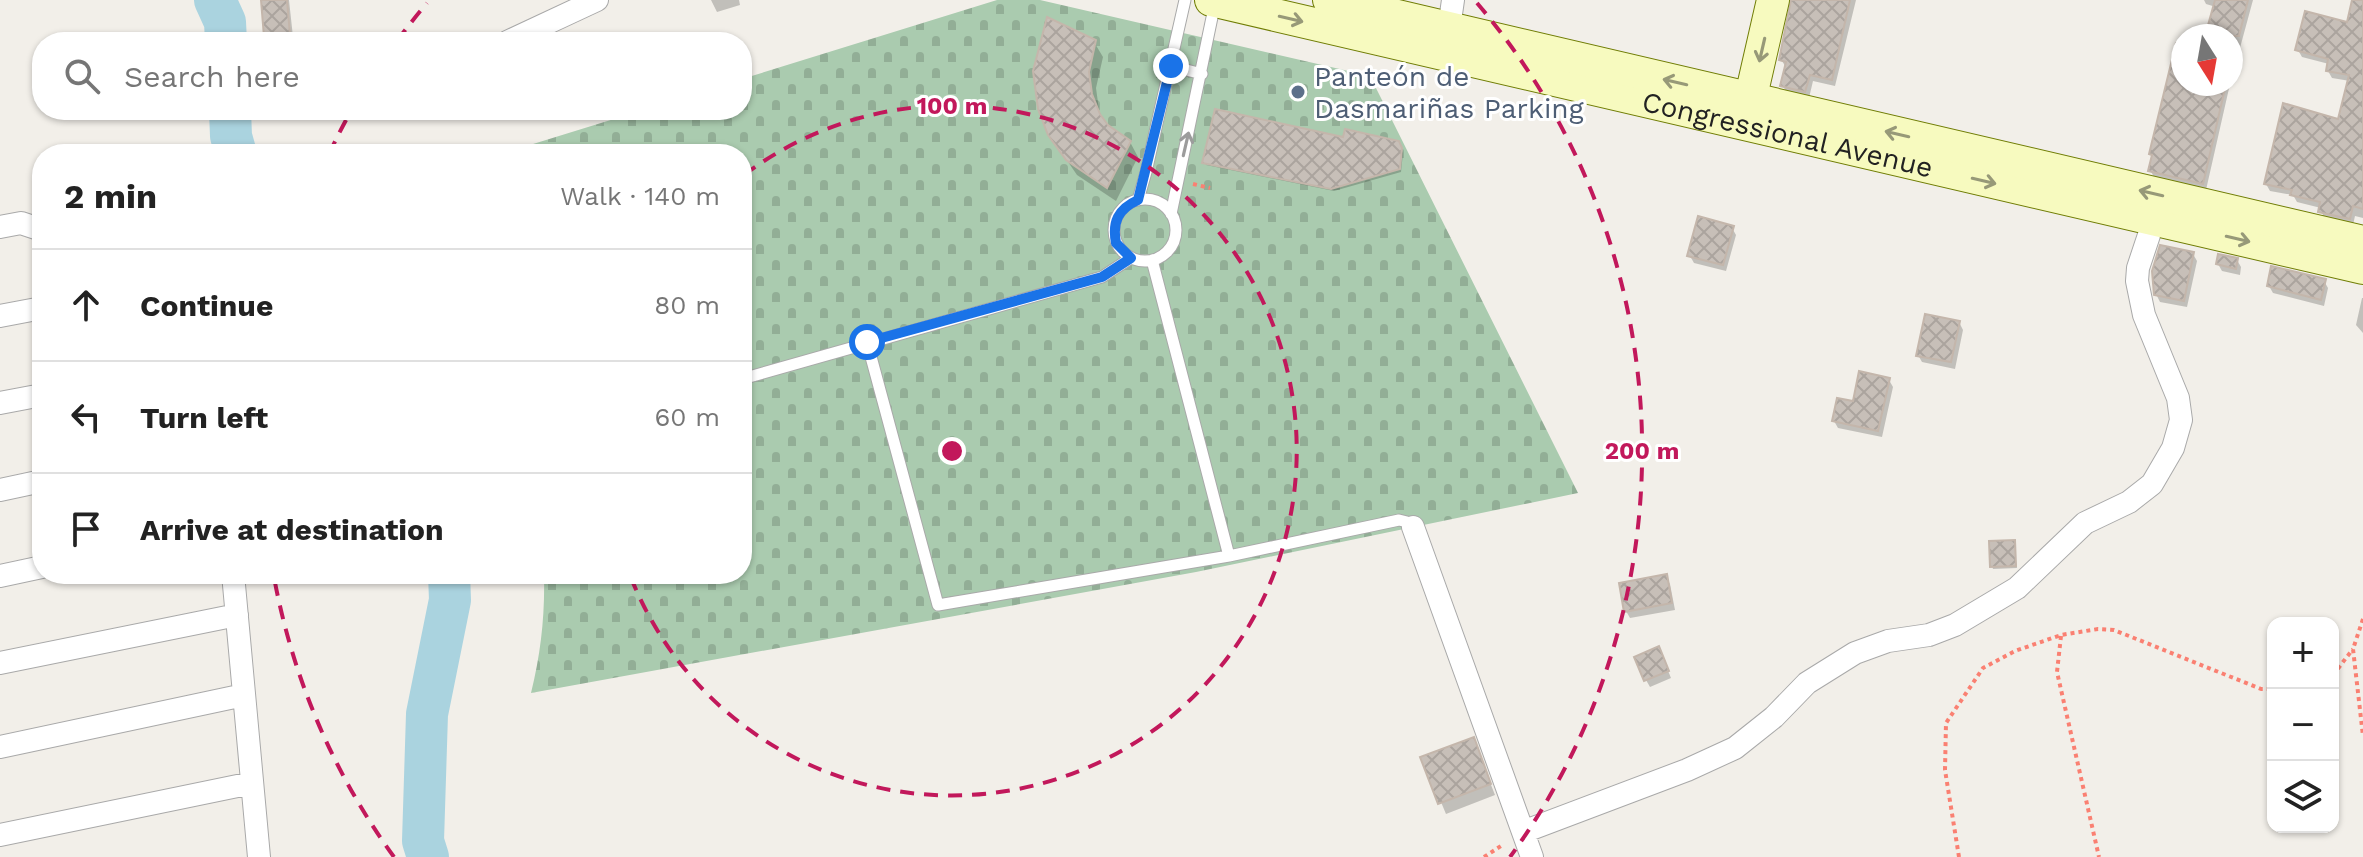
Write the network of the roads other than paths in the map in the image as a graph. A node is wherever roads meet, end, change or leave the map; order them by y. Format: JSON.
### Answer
{"nodes":[{"id":1,"x":597,"y":0,"type":"edge"},
{"id":2,"x":1185,"y":0,"type":"edge"},
{"id":3,"x":1214,"y":0,"type":"edge"},
{"id":4,"x":1329,"y":0,"type":"edge"},
{"id":5,"x":1773,"y":0,"type":"edge"},
{"id":6,"x":1451,"y":14,"type":"edge"},
{"id":7,"x":528,"y":32,"type":"edge"},
{"id":8,"x":1171,"y":66,"type":"junction"},
{"id":9,"x":1202,"y":74,"type":"junction"},
{"id":10,"x":1748,"y":113,"type":"junction"},
{"id":11,"x":1138,"y":200,"type":"junction"},
{"id":12,"x":1171,"y":214,"type":"junction"},
{"id":13,"x":2154,"y":220,"type":"junction"},
{"id":14,"x":0,"y":227,"type":"edge"},
{"id":15,"x":32,"y":227,"type":"edge"},
{"id":16,"x":2363,"y":242,"type":"edge"},
{"id":17,"x":1131,"y":258,"type":"junction"},
{"id":18,"x":1152,"y":260,"type":"junction"},
{"id":19,"x":2363,"y":268,"type":"edge"},
{"id":20,"x":32,"y":310,"type":"edge"},
{"id":21,"x":0,"y":316,"type":"edge"},
{"id":22,"x":867,"y":342,"type":"junction"},
{"id":23,"x":752,"y":376,"type":"edge"},
{"id":24,"x":32,"y":397,"type":"edge"},
{"id":25,"x":0,"y":403,"type":"edge"},
{"id":26,"x":32,"y":483,"type":"edge"},
{"id":27,"x":0,"y":490,"type":"edge"},
{"id":28,"x":1413,"y":527,"type":"joint"},
{"id":29,"x":1229,"y":556,"type":"junction"},
{"id":30,"x":32,"y":569,"type":"edge"},
{"id":31,"x":0,"y":576,"type":"edge"},
{"id":32,"x":234,"y":584,"type":"edge"},
{"id":33,"x":237,"y":615,"type":"junction"},
{"id":34,"x":0,"y":663,"type":"edge"},
{"id":35,"x":244,"y":695,"type":"junction"},
{"id":36,"x":0,"y":747,"type":"edge"},
{"id":37,"x":252,"y":783,"type":"junction"},
{"id":38,"x":1523,"y":832,"type":"junction"},
{"id":39,"x":0,"y":835,"type":"edge"},
{"id":40,"x":259,"y":857,"type":"edge"},
{"id":41,"x":1532,"y":857,"type":"edge"}],
"edges":[{"from":1,"to":7,"type":"street"},
{"from":2,"to":8,"type":"lane"},
{"from":3,"to":9,"type":"lane"},
{"from":3,"to":10,"type":"main road","name":"Congressional Avenue","one_way":true},
{"from":4,"to":6,"type":"main road","name":"Congressional Avenue"},
{"from":5,"to":10,"type":"main road","one_way":true},
{"from":10,"to":6,"type":"main road","name":"Congressional Avenue","one_way":true},
{"from":8,"to":9,"type":"lane"},
{"from":8,"to":11,"type":"lane"},
{"from":12,"to":9,"type":"lane","one_way":true},
{"from":10,"to":13,"type":"main road","name":"Congressional Avenue","one_way":true},
{"from":16,"to":10,"type":"main road","name":"Congressional Avenue","one_way":true},
{"from":11,"to":12,"type":"lane"},
{"from":11,"to":17,"type":"lane"},
{"from":12,"to":18,"type":"lane"},
{"from":13,"to":19,"type":"main road","name":"Congressional Avenue","one_way":true},
{"from":13,"to":38,"type":"street"},
{"from":14,"to":15,"type":"street"},
{"from":17,"to":18,"type":"lane"},
{"from":17,"to":22,"type":"lane"},
{"from":18,"to":29,"type":"lane"},
{"from":20,"to":21,"type":"street"},
{"from":22,"to":23,"type":"lane"},
{"from":22,"to":29,"type":"lane"},
{"from":24,"to":25,"type":"street"},
{"from":26,"to":27,"type":"street"},
{"from":28,"to":29,"type":"lane"},
{"from":28,"to":38,"type":"street"},
{"from":30,"to":31,"type":"street"},
{"from":32,"to":33,"type":"street"},
{"from":33,"to":34,"type":"street"},
{"from":33,"to":35,"type":"street"},
{"from":35,"to":36,"type":"street"},
{"from":35,"to":37,"type":"street"},
{"from":37,"to":39,"type":"street"},
{"from":37,"to":40,"type":"street"},
{"from":38,"to":41,"type":"street"}]}
